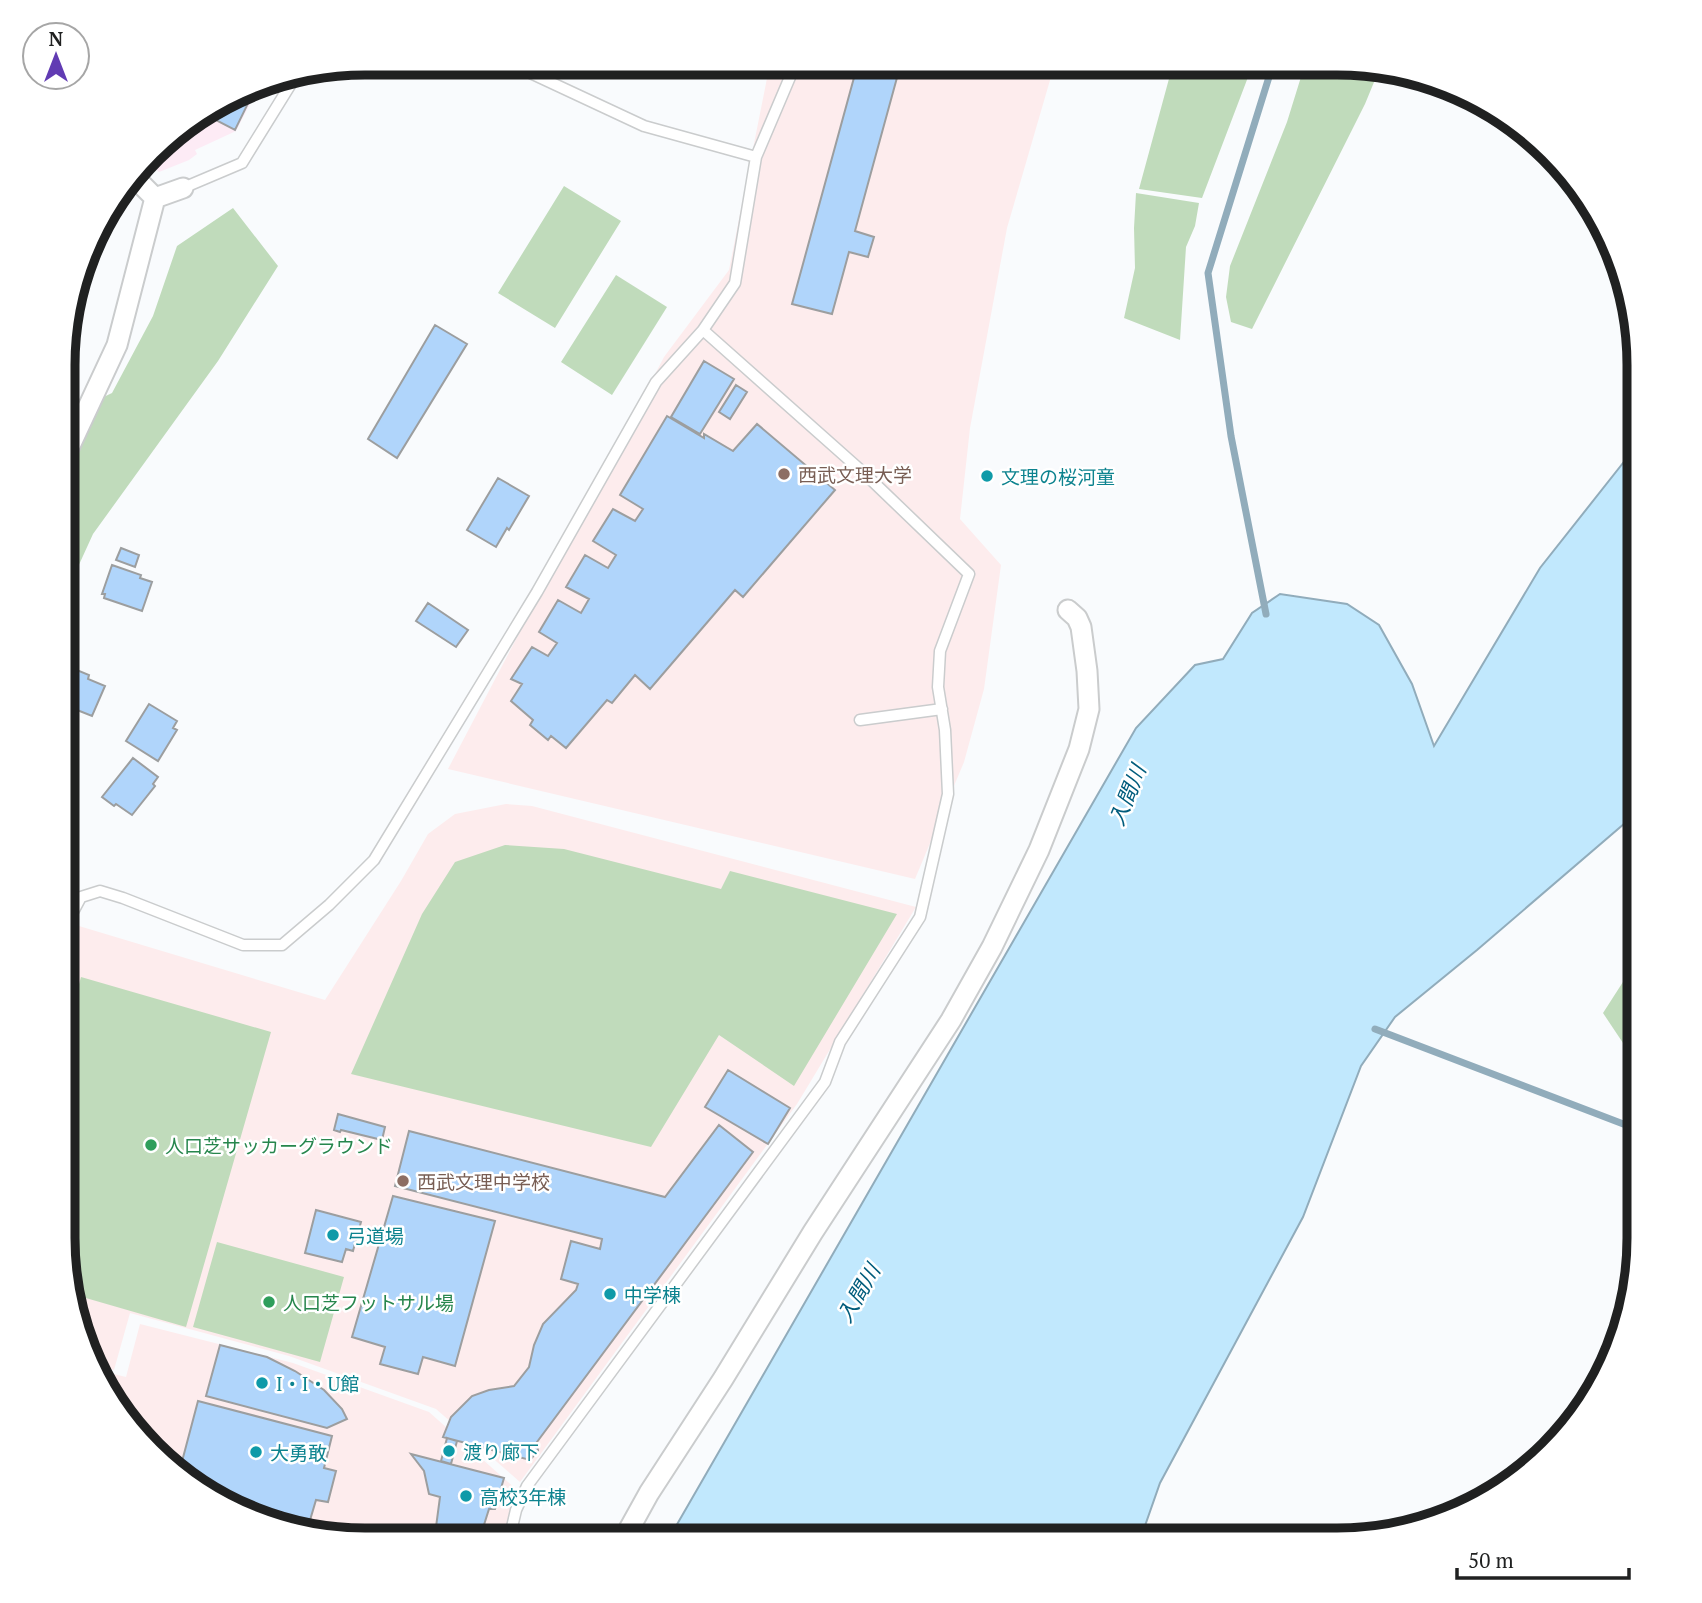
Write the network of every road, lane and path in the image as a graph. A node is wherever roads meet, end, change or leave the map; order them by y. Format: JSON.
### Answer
{"nodes":[{"id":1,"x":535,"y":75,"type":"edge"},
{"id":2,"x":791,"y":75,"type":"edge"},
{"id":3,"x":290,"y":85,"type":"edge"},
{"id":4,"x":756,"y":157,"type":"junction"},
{"id":5,"x":140,"y":183,"type":"edge"},
{"id":6,"x":183,"y":188,"type":"joint"},
{"id":7,"x":155,"y":198,"type":"junction"},
{"id":8,"x":703,"y":330,"type":"junction"},
{"id":9,"x":75,"y":435,"type":"edge"},
{"id":10,"x":1068,"y":610,"type":"dead end"},
{"id":11,"x":942,"y":709,"type":"junction"},
{"id":12,"x":860,"y":720,"type":"dead end"},
{"id":13,"x":75,"y":908,"type":"edge"},
{"id":14,"x":512,"y":1528,"type":"edge"},
{"id":15,"x":630,"y":1528,"type":"edge"}],
"edges":[{"from":1,"to":4,"type":"lane"},
{"from":2,"to":4,"type":"lane"},
{"from":3,"to":6,"type":"lane"},
{"from":4,"to":8,"type":"lane"},
{"from":5,"to":7,"type":"street"},
{"from":6,"to":7,"type":"street"},
{"from":7,"to":9,"type":"street"},
{"from":8,"to":11,"type":"lane"},
{"from":8,"to":13,"type":"lane"},
{"from":10,"to":15,"type":"street"},
{"from":11,"to":12,"type":"lane"},
{"from":11,"to":14,"type":"lane"}]}
